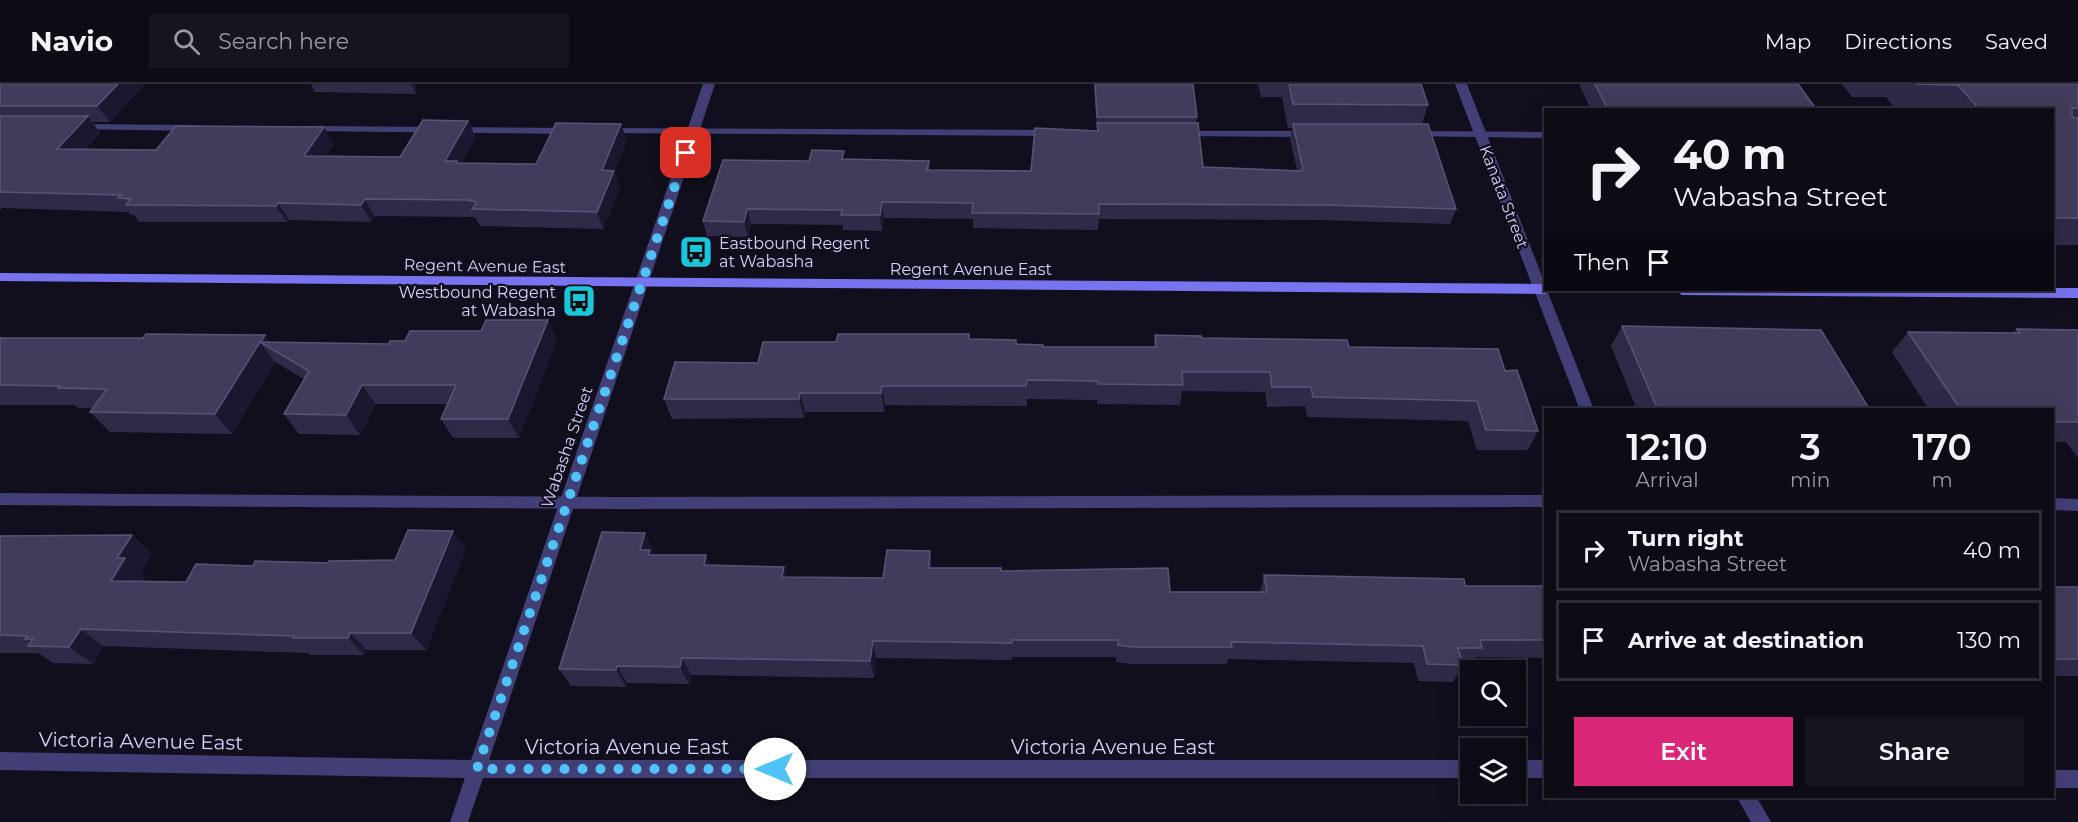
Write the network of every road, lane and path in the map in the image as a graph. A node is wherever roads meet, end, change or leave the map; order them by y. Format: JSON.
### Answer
{"nodes":[{"id":1,"x":709,"y":84,"type":"edge"},
{"id":2,"x":1461,"y":84,"type":"edge"},
{"id":3,"x":60,"y":127,"type":"edge"},
{"id":4,"x":203,"y":128,"type":"edge"},
{"id":5,"x":299,"y":129,"type":"edge"},
{"id":6,"x":693,"y":132,"type":"junction"},
{"id":7,"x":1060,"y":133,"type":"edge"},
{"id":8,"x":1166,"y":134,"type":"edge"},
{"id":9,"x":1319,"y":134,"type":"edge"},
{"id":10,"x":1402,"y":134,"type":"edge"},
{"id":11,"x":1481,"y":135,"type":"junction"},
{"id":12,"x":1544,"y":135,"type":"edge"},
{"id":13,"x":0,"y":278,"type":"edge"},
{"id":14,"x":642,"y":283,"type":"junction"},
{"id":15,"x":1542,"y":289,"type":"edge"},
{"id":16,"x":1814,"y":291,"type":"edge"},
{"id":17,"x":2078,"y":293,"type":"edge"},
{"id":18,"x":1586,"y":408,"type":"edge"},
{"id":19,"x":0,"y":499,"type":"edge"},
{"id":20,"x":1544,"y":501,"type":"edge"},
{"id":21,"x":567,"y":503,"type":"junction"},
{"id":22,"x":2054,"y":504,"type":"edge"},
{"id":23,"x":2078,"y":505,"type":"edge"},
{"id":24,"x":0,"y":761,"type":"edge"},
{"id":25,"x":477,"y":769,"type":"junction"},
{"id":26,"x":1460,"y":769,"type":"edge"},
{"id":27,"x":1526,"y":769,"type":"edge"},
{"id":28,"x":1544,"y":769,"type":"edge"},
{"id":29,"x":2054,"y":779,"type":"edge"},
{"id":30,"x":2078,"y":779,"type":"edge"},
{"id":31,"x":1746,"y":798,"type":"edge"},
{"id":32,"x":459,"y":822,"type":"edge"},
{"id":33,"x":1762,"y":822,"type":"edge"}],
"edges":[{"from":1,"to":6,"type":"street","name":"Wabasha Street"},
{"from":2,"to":11,"type":"street","name":"Kanata Street"},
{"from":3,"to":4,"type":"street"},
{"from":5,"to":6,"type":"street"},
{"from":6,"to":7,"type":"street"},
{"from":6,"to":14,"type":"street","name":"Wabasha Street"},
{"from":8,"to":9,"type":"street"},
{"from":10,"to":11,"type":"street"},
{"from":11,"to":12,"type":"street"},
{"from":11,"to":15,"type":"street","name":"Kanata Street"},
{"from":13,"to":14,"type":"street","name":"Regent Avenue East"},
{"from":14,"to":15,"type":"street","name":"Regent Avenue East"},
{"from":14,"to":21,"type":"street","name":"Wabasha Street"},
{"from":15,"to":18,"type":"street","name":"Kanata Street"},
{"from":16,"to":17,"type":"street"},
{"from":19,"to":21,"type":"street"},
{"from":20,"to":21,"type":"street"},
{"from":21,"to":25,"type":"street","name":"Wabasha Street"},
{"from":22,"to":23,"type":"street"},
{"from":24,"to":25,"type":"street","name":"Victoria Avenue East"},
{"from":25,"to":26,"type":"street","name":"Victoria Avenue East"},
{"from":25,"to":32,"type":"street","name":"Wabasha Street"},
{"from":27,"to":28,"type":"street"},
{"from":29,"to":30,"type":"street"},
{"from":31,"to":33,"type":"street"}]}
